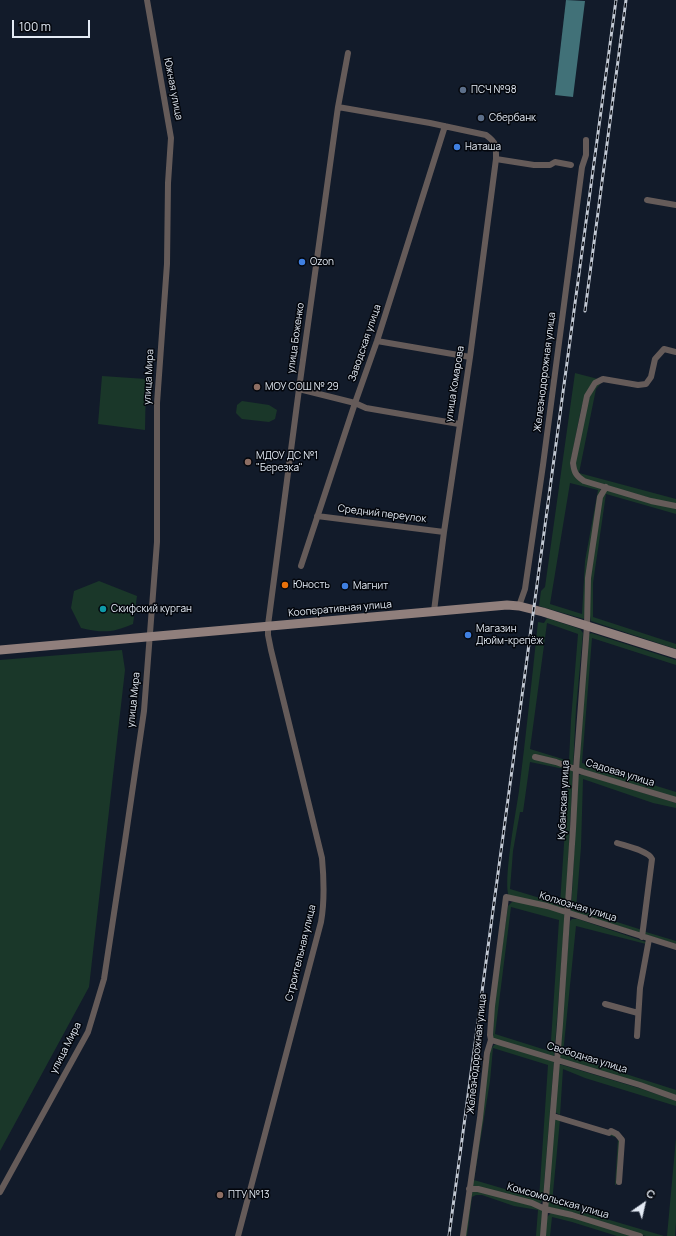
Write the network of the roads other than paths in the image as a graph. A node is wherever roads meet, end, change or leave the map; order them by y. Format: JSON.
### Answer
{"nodes":[{"id":1,"x":147,"y":0,"type":"edge"},
{"id":2,"x":348,"y":53,"type":"dead end"},
{"id":3,"x":338,"y":107,"type":"junction"},
{"id":4,"x":445,"y":126,"type":"junction"},
{"id":5,"x":586,"y":140,"type":"dead end"},
{"id":6,"x":496,"y":159,"type":"junction"},
{"id":7,"x":571,"y":165,"type":"dead end"},
{"id":8,"x":168,"y":183,"type":"joint"},
{"id":9,"x":647,"y":200,"type":"dead end"},
{"id":10,"x":676,"y":205,"type":"edge"},
{"id":11,"x":377,"y":341,"type":"junction"},
{"id":12,"x":676,"y":352,"type":"edge"},
{"id":13,"x":470,"y":357,"type":"junction"},
{"id":14,"x":299,"y":389,"type":"junction"},
{"id":15,"x":355,"y":403,"type":"junction"},
{"id":16,"x":459,"y":424,"type":"junction"},
{"id":17,"x":606,"y":487,"type":"junction"},
{"id":18,"x":676,"y":506,"type":"edge"},
{"id":19,"x":317,"y":516,"type":"junction"},
{"id":20,"x":444,"y":532,"type":"junction"},
{"id":21,"x":301,"y":566,"type":"dead end"},
{"id":22,"x":519,"y":606,"type":"junction"},
{"id":23,"x":434,"y":611,"type":"junction"},
{"id":24,"x":268,"y":625,"type":"junction"},
{"id":25,"x":587,"y":626,"type":"junction"},
{"id":26,"x":150,"y":636,"type":"junction"},
{"id":27,"x":0,"y":650,"type":"edge"},
{"id":28,"x":676,"y":654,"type":"edge"},
{"id":29,"x":535,"y":757,"type":"dead end"},
{"id":30,"x":576,"y":770,"type":"junction"},
{"id":31,"x":676,"y":800,"type":"edge"},
{"id":32,"x":617,"y":843,"type":"dead end"},
{"id":33,"x":506,"y":897,"type":"joint"},
{"id":34,"x":567,"y":913,"type":"junction"},
{"id":35,"x":646,"y":938,"type":"junction"},
{"id":36,"x":676,"y":947,"type":"edge"},
{"id":37,"x":605,"y":1004,"type":"dead end"},
{"id":38,"x":638,"y":1013,"type":"junction"},
{"id":39,"x":637,"y":1036,"type":"dead end"},
{"id":40,"x":491,"y":1040,"type":"junction"},
{"id":41,"x":556,"y":1060,"type":"junction"},
{"id":42,"x":676,"y":1098,"type":"edge"},
{"id":43,"x":553,"y":1116,"type":"junction"},
{"id":44,"x":619,"y":1182,"type":"dead end"},
{"id":45,"x":469,"y":1189,"type":"junction"},
{"id":46,"x":0,"y":1192,"type":"edge"},
{"id":47,"x":544,"y":1209,"type":"junction"},
{"id":48,"x":238,"y":1236,"type":"edge"},
{"id":49,"x":463,"y":1236,"type":"edge"},
{"id":50,"x":542,"y":1236,"type":"edge"},
{"id":51,"x":640,"y":1236,"type":"edge"}],
"edges":[{"from":1,"to":8,"type":"street","name":"Южная улица"},
{"from":2,"to":3,"type":"street","name":"улица Боженко"},
{"from":3,"to":4,"type":"street"},
{"from":3,"to":14,"type":"street","name":"улица Боженко"},
{"from":4,"to":6,"type":"street","name":"улица Комарова"},
{"from":4,"to":11,"type":"street","name":"Заводская улица"},
{"from":5,"to":22,"type":"street","name":"Железнодорожная улица"},
{"from":6,"to":7,"type":"street"},
{"from":6,"to":13,"type":"street","name":"улица Комарова"},
{"from":8,"to":26,"type":"street","name":"улица Мира"},
{"from":9,"to":10,"type":"street"},
{"from":11,"to":13,"type":"street"},
{"from":11,"to":15,"type":"street","name":"Заводская улица"},
{"from":12,"to":17,"type":"street"},
{"from":13,"to":16,"type":"street","name":"улица Комарова"},
{"from":14,"to":15,"type":"street"},
{"from":14,"to":24,"type":"street","name":"улица Боженко"},
{"from":15,"to":16,"type":"street"},
{"from":15,"to":19,"type":"street","name":"Заводская улица"},
{"from":16,"to":20,"type":"street","name":"улица Комарова"},
{"from":17,"to":18,"type":"street"},
{"from":17,"to":25,"type":"street","name":"Кубанская улица"},
{"from":19,"to":20,"type":"street","name":"Средний переулок"},
{"from":19,"to":21,"type":"street","name":"Заводская улица"},
{"from":20,"to":23,"type":"street","name":"улица Комарова"},
{"from":22,"to":23,"type":"street","name":"Кооперативная улица"},
{"from":22,"to":25,"type":"street","name":"Кооперативная улица"},
{"from":23,"to":24,"type":"street","name":"Кооперативная улица"},
{"from":24,"to":26,"type":"street","name":"Кооперативная улица"},
{"from":24,"to":48,"type":"street","name":"Строительная улица"},
{"from":25,"to":28,"type":"street","name":"Кооперативная улица"},
{"from":25,"to":30,"type":"street","name":"Кубанская улица"},
{"from":26,"to":27,"type":"street","name":"Кооперативная улица"},
{"from":26,"to":46,"type":"street","name":"улица Мира"},
{"from":29,"to":30,"type":"street","name":"Садовая улица"},
{"from":30,"to":31,"type":"street","name":"Садовая улица"},
{"from":30,"to":34,"type":"street","name":"Кубанская улица"},
{"from":32,"to":35,"type":"street"},
{"from":33,"to":34,"type":"street","name":"Колхозная улица"},
{"from":33,"to":40,"type":"street","name":"Железнодорожная улица"},
{"from":34,"to":35,"type":"street","name":"Колхозная улица"},
{"from":34,"to":41,"type":"street","name":"Кубанская улица"},
{"from":35,"to":36,"type":"street","name":"Колхозная улица"},
{"from":35,"to":38,"type":"street"},
{"from":37,"to":38,"type":"street"},
{"from":38,"to":39,"type":"street"},
{"from":40,"to":41,"type":"street","name":"Свободная улица"},
{"from":40,"to":45,"type":"street","name":"Железнодорожная улица"},
{"from":41,"to":42,"type":"street","name":"Свободная улица"},
{"from":41,"to":43,"type":"street","name":"Кубанская улица"},
{"from":43,"to":44,"type":"street"},
{"from":43,"to":47,"type":"street","name":"Кубанская улица"},
{"from":45,"to":47,"type":"street","name":"Комсомольская улица"},
{"from":45,"to":49,"type":"street","name":"Железнодорожная улица"},
{"from":47,"to":50,"type":"street","name":"Кубанская улица"},
{"from":47,"to":51,"type":"street","name":"Комсомольская улица"}]}
